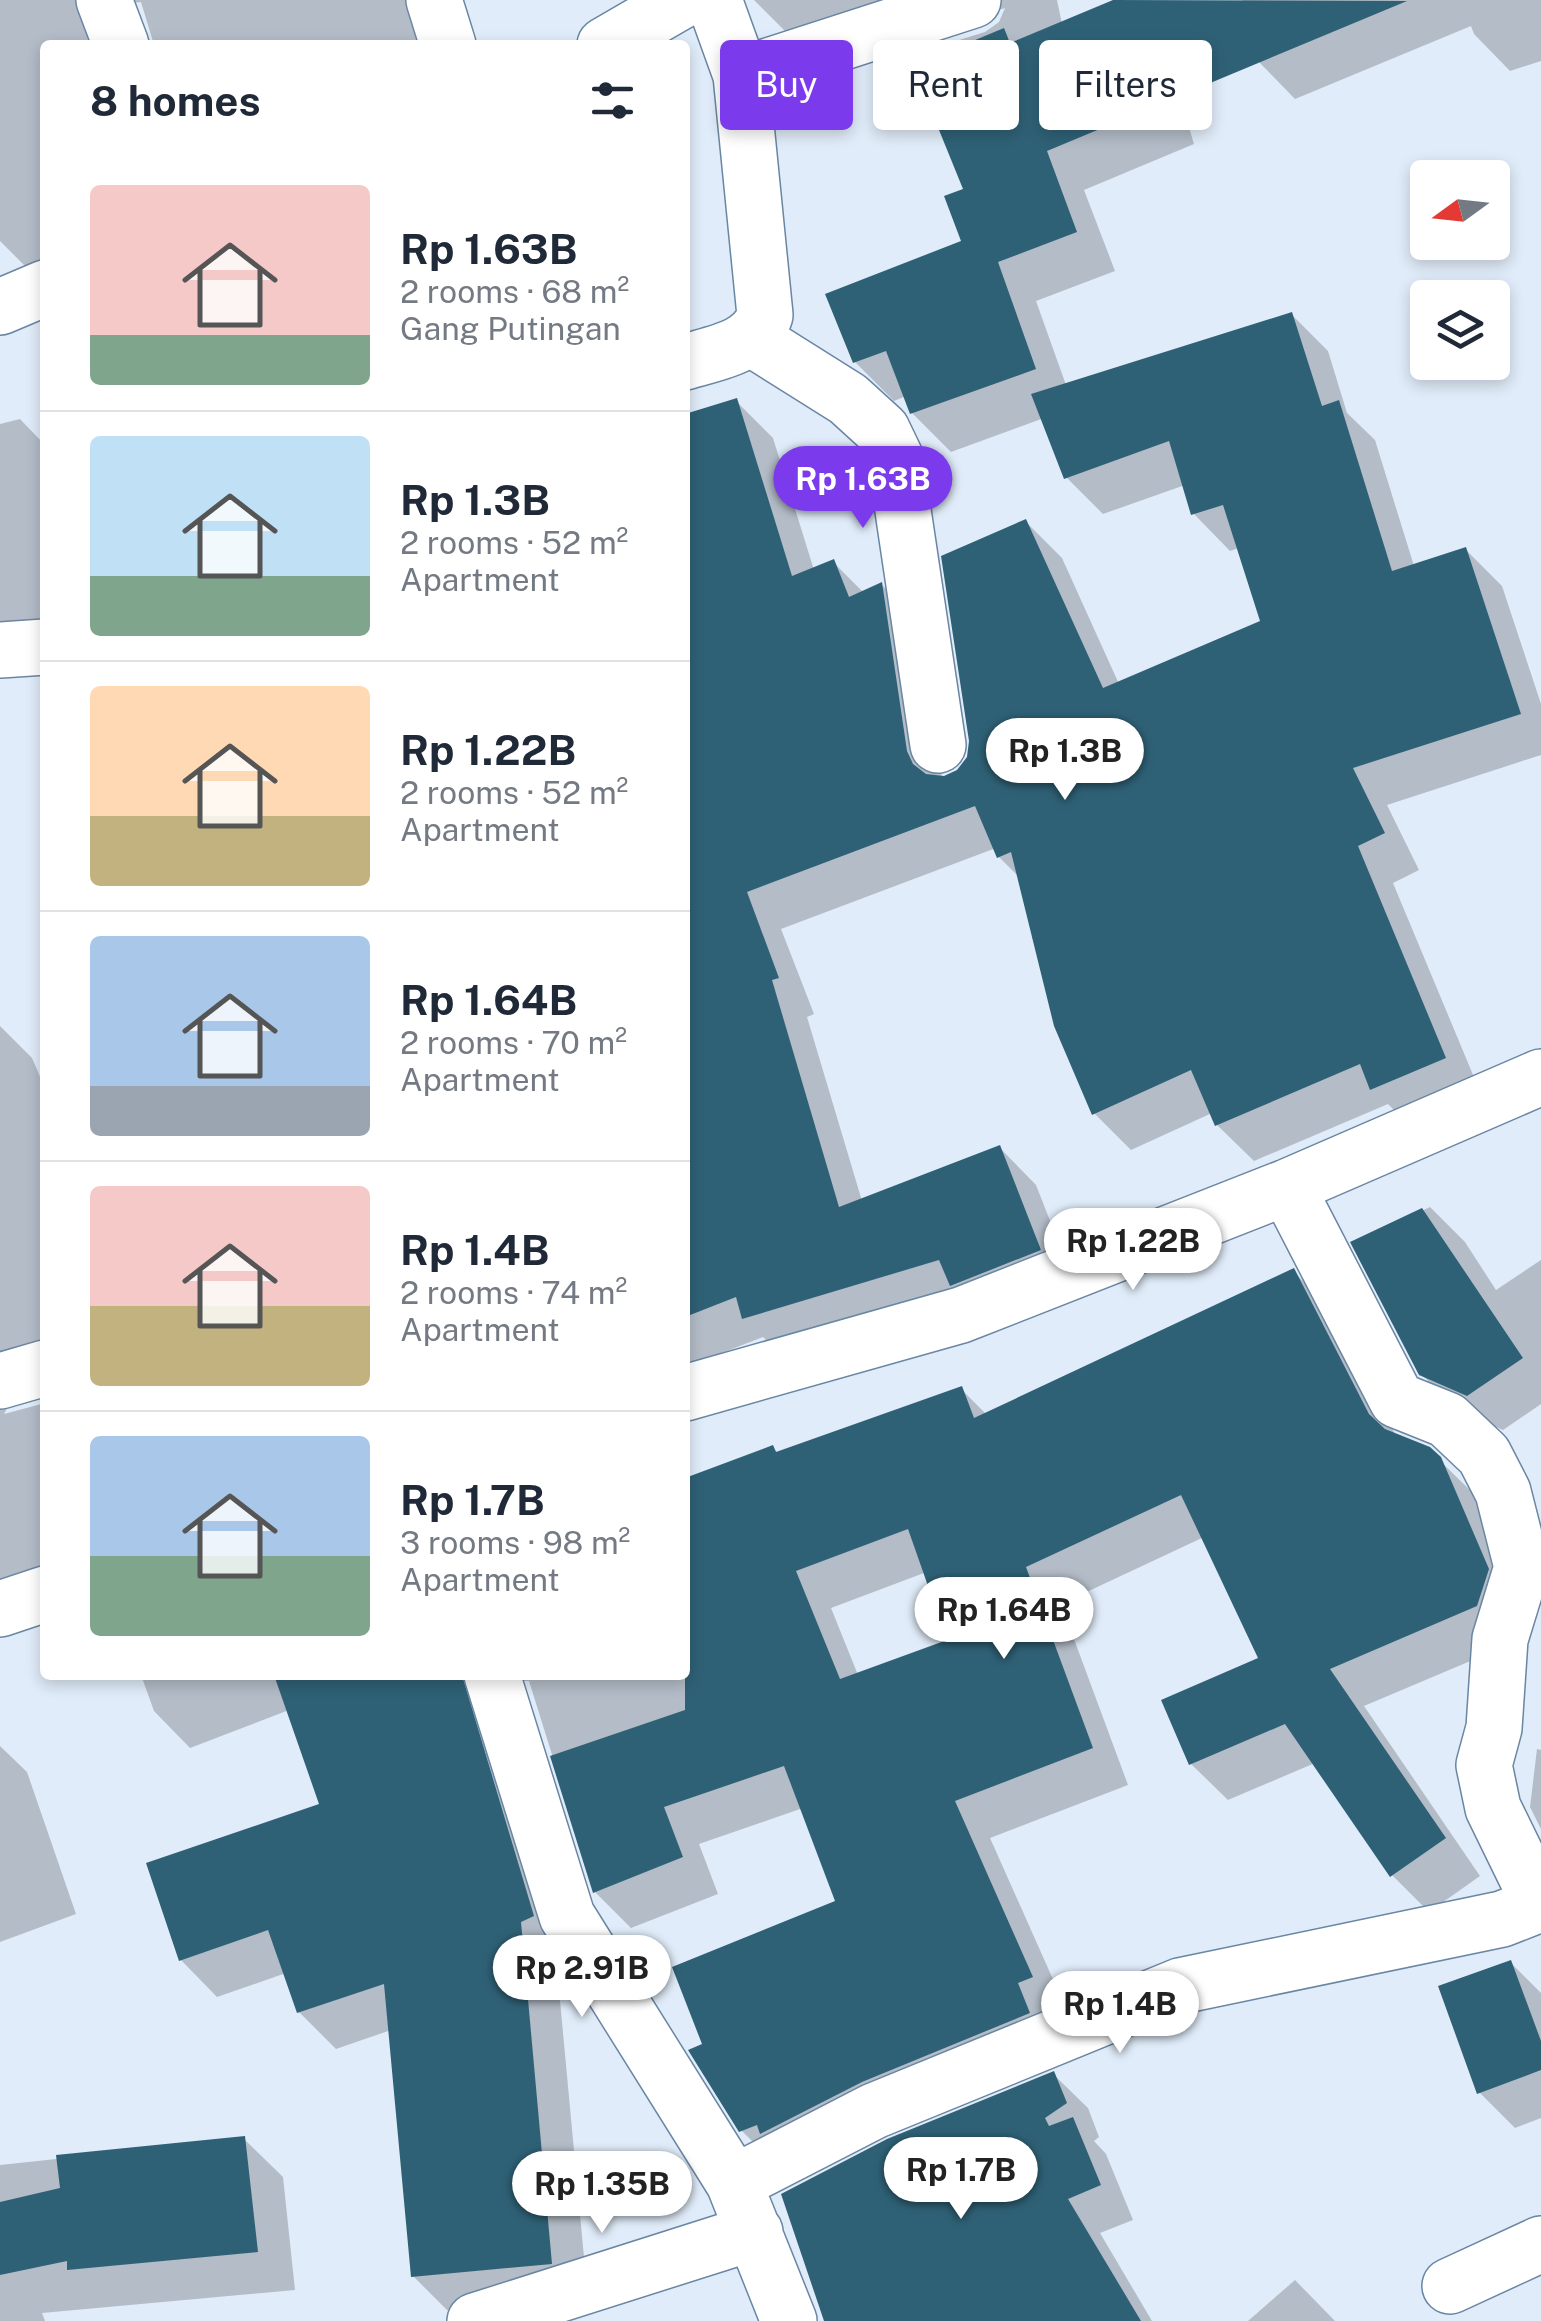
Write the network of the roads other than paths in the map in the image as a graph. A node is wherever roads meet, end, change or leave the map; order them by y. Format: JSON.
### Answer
{"nodes":[{"id":1,"x":104,"y":0,"type":"edge"},
{"id":2,"x":434,"y":0,"type":"edge"},
{"id":3,"x":683,"y":0,"type":"edge"},
{"id":4,"x":714,"y":0,"type":"edge"},
{"id":5,"x":973,"y":0,"type":"edge"},
{"id":6,"x":120,"y":40,"type":"edge"},
{"id":7,"x":446,"y":40,"type":"edge"},
{"id":8,"x":614,"y":40,"type":"edge"},
{"id":9,"x":728,"y":40,"type":"edge"},
{"id":10,"x":849,"y":40,"type":"edge"},
{"id":11,"x":746,"y":130,"type":"edge"},
{"id":12,"x":40,"y":290,"type":"edge"},
{"id":13,"x":0,"y":307,"type":"edge"},
{"id":14,"x":751,"y":338,"type":"junction"},
{"id":15,"x":690,"y":360,"type":"edge"},
{"id":16,"x":40,"y":647,"type":"edge"},
{"id":17,"x":0,"y":650,"type":"edge"},
{"id":18,"x":938,"y":745,"type":"dead end"},
{"id":19,"x":1541,"y":1076,"type":"edge"},
{"id":20,"x":1287,"y":1186,"type":"junction"},
{"id":21,"x":40,"y":1369,"type":"edge"},
{"id":22,"x":0,"y":1381,"type":"edge"},
{"id":23,"x":690,"y":1392,"type":"edge"},
{"id":24,"x":40,"y":1596,"type":"edge"},
{"id":25,"x":0,"y":1609,"type":"edge"},
{"id":26,"x":494,"y":1680,"type":"edge"},
{"id":27,"x":744,"y":2207,"type":"junction"},
{"id":28,"x":1541,"y":2244,"type":"edge"},
{"id":29,"x":1450,"y":2286,"type":"dead end"},
{"id":30,"x":475,"y":2321,"type":"edge"},
{"id":31,"x":788,"y":2321,"type":"edge"}],
"edges":[{"from":1,"to":6,"type":"street"},
{"from":2,"to":7,"type":"street"},
{"from":3,"to":8,"type":"street"},
{"from":4,"to":9,"type":"street"},
{"from":5,"to":10,"type":"street"},
{"from":11,"to":14,"type":"street"},
{"from":12,"to":13,"type":"street"},
{"from":14,"to":15,"type":"street"},
{"from":14,"to":18,"type":"street"},
{"from":16,"to":17,"type":"street"},
{"from":19,"to":20,"type":"street"},
{"from":20,"to":23,"type":"street"},
{"from":20,"to":27,"type":"street"},
{"from":21,"to":22,"type":"street"},
{"from":24,"to":25,"type":"street"},
{"from":26,"to":27,"type":"street"},
{"from":27,"to":30,"type":"street"},
{"from":27,"to":31,"type":"street"},
{"from":28,"to":29,"type":"street"}]}
